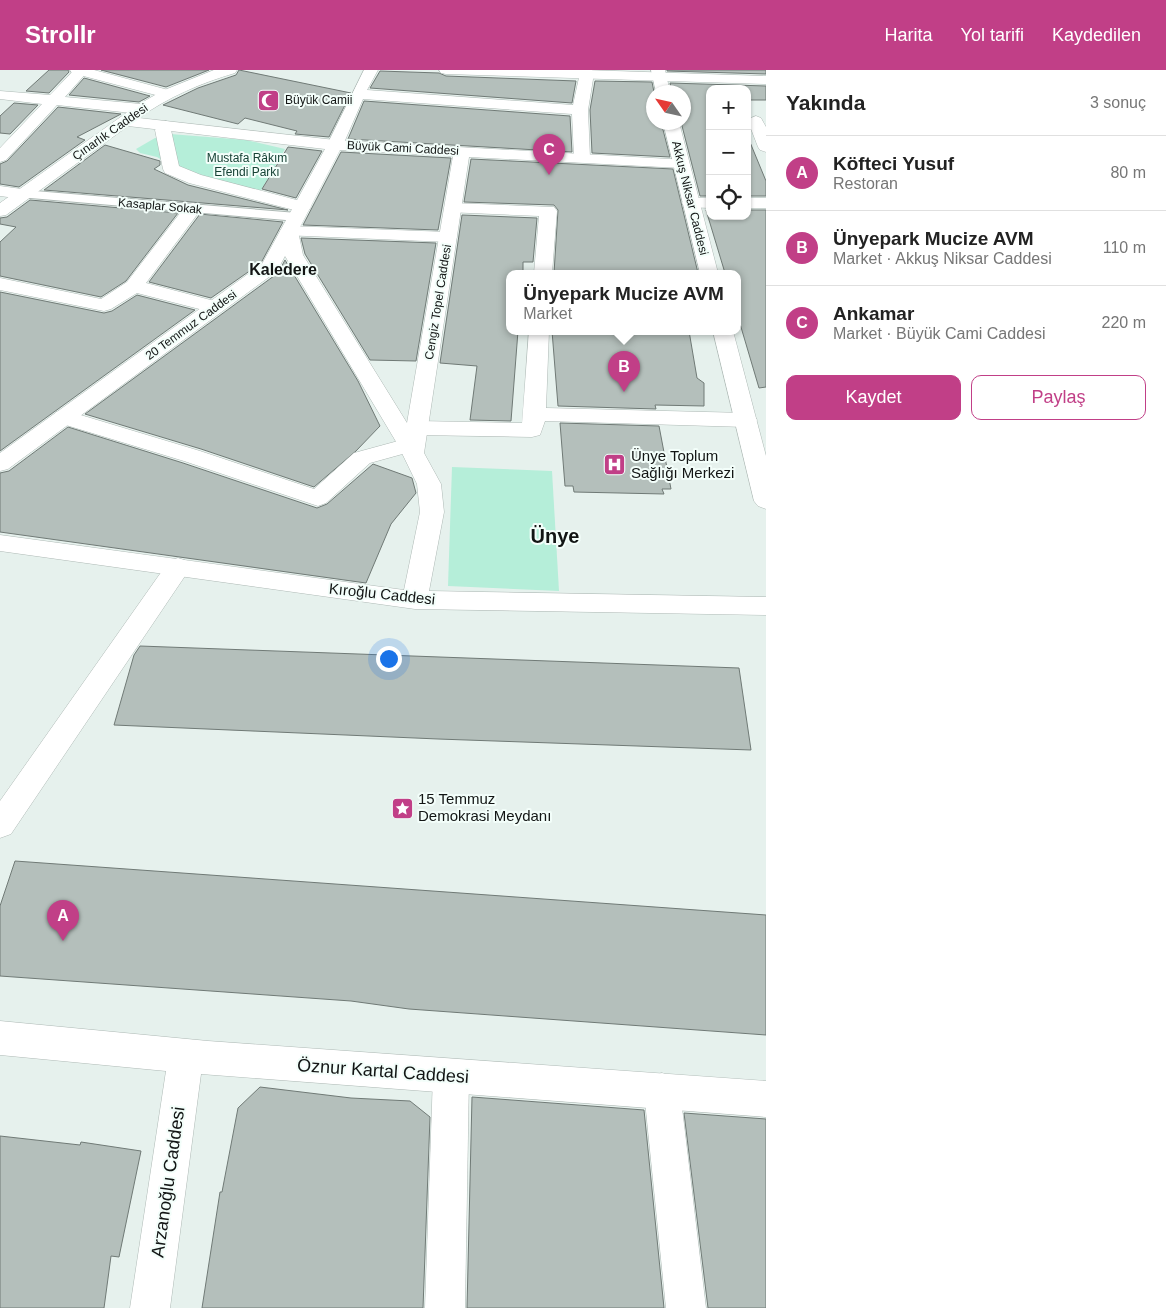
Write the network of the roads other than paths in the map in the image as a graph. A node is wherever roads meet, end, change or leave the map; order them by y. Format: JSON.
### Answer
{"nodes":[{"id":1,"x":79,"y":70,"type":"edge"},
{"id":2,"x":230,"y":70,"type":"edge"},
{"id":3,"x":371,"y":70,"type":"edge"},
{"id":4,"x":446,"y":70,"type":"edge"},
{"id":5,"x":587,"y":73,"type":"junction"},
{"id":6,"x":658,"y":73,"type":"edge"},
{"id":7,"x":766,"y":80,"type":"edge"},
{"id":8,"x":167,"y":94,"type":"junction"},
{"id":9,"x":358,"y":94,"type":"junction"},
{"id":10,"x":0,"y":95,"type":"edge"},
{"id":11,"x":53,"y":101,"type":"junction"},
{"id":12,"x":141,"y":110,"type":"junction"},
{"id":13,"x":580,"y":110,"type":"junction"},
{"id":14,"x":756,"y":121,"type":"dead end"},
{"id":15,"x":124,"y":123,"type":"junction"},
{"id":16,"x":164,"y":128,"type":"junction"},
{"id":17,"x":673,"y":130,"type":"edge"},
{"id":18,"x":335,"y":146,"type":"junction"},
{"id":19,"x":766,"y":147,"type":"edge"},
{"id":20,"x":462,"y":152,"type":"junction"},
{"id":21,"x":0,"y":157,"type":"edge"},
{"id":22,"x":582,"y":158,"type":"junction"},
{"id":23,"x":681,"y":163,"type":"junction"},
{"id":24,"x":0,"y":191,"type":"edge"},
{"id":25,"x":23,"y":194,"type":"junction"},
{"id":26,"x":691,"y":203,"type":"junction"},
{"id":27,"x":706,"y":203,"type":"edge"},
{"id":28,"x":751,"y":203,"type":"edge"},
{"id":29,"x":766,"y":203,"type":"edge"},
{"id":30,"x":193,"y":208,"type":"junction"},
{"id":31,"x":453,"y":208,"type":"junction"},
{"id":32,"x":0,"y":211,"type":"edge"},
{"id":33,"x":296,"y":219,"type":"junction"},
{"id":34,"x":448,"y":237,"type":"junction"},
{"id":35,"x":543,"y":270,"type":"edge"},
{"id":36,"x":708,"y":270,"type":"edge"},
{"id":37,"x":0,"y":284,"type":"edge"},
{"id":38,"x":134,"y":286,"type":"junction"},
{"id":39,"x":215,"y":307,"type":"junction"},
{"id":40,"x":539,"y":335,"type":"edge"},
{"id":41,"x":724,"y":335,"type":"edge"},
{"id":42,"x":534,"y":414,"type":"junction"},
{"id":43,"x":64,"y":417,"type":"junction"},
{"id":44,"x":746,"y":420,"type":"junction"},
{"id":45,"x":413,"y":442,"type":"junction"},
{"id":46,"x":0,"y":464,"type":"edge"},
{"id":47,"x":766,"y":501,"type":"edge"},
{"id":48,"x":0,"y":543,"type":"edge"},
{"id":49,"x":178,"y":567,"type":"junction"},
{"id":50,"x":415,"y":600,"type":"junction"},
{"id":51,"x":766,"y":606,"type":"edge"},
{"id":52,"x":0,"y":825,"type":"edge"},
{"id":53,"x":0,"y":1038,"type":"edge"},
{"id":54,"x":186,"y":1056,"type":"junction"},
{"id":55,"x":451,"y":1076,"type":"junction"},
{"id":56,"x":662,"y":1091,"type":"junction"},
{"id":57,"x":766,"y":1098,"type":"edge"},
{"id":58,"x":150,"y":1308,"type":"edge"},
{"id":59,"x":445,"y":1308,"type":"edge"},
{"id":60,"x":686,"y":1308,"type":"edge"}],
"edges":[{"from":1,"to":8,"type":"street"},
{"from":1,"to":11,"type":"street"},
{"from":2,"to":8,"type":"street","name":"Çınarlık Caddesi"},
{"from":3,"to":9,"type":"street","name":"20 Temmuz Caddesi"},
{"from":4,"to":5,"type":"street"},
{"from":5,"to":6,"type":"street"},
{"from":5,"to":13,"type":"street"},
{"from":6,"to":7,"type":"street"},
{"from":8,"to":12,"type":"street","name":"Çınarlık Caddesi"},
{"from":9,"to":13,"type":"street"},
{"from":9,"to":18,"type":"street","name":"20 Temmuz Caddesi"},
{"from":10,"to":11,"type":"street"},
{"from":11,"to":12,"type":"street"},
{"from":11,"to":21,"type":"street"},
{"from":12,"to":15,"type":"street","name":"Çınarlık Caddesi"},
{"from":13,"to":22,"type":"street"},
{"from":14,"to":19,"type":"street"},
{"from":15,"to":16,"type":"street","name":"Büyük Cami Caddesi"},
{"from":15,"to":25,"type":"street","name":"Çınarlık Caddesi"},
{"from":16,"to":18,"type":"street","name":"Büyük Cami Caddesi"},
{"from":16,"to":33,"type":"street"},
{"from":17,"to":23,"type":"street","name":"Akkuş Niksar Caddesi"},
{"from":18,"to":20,"type":"street","name":"Büyük Cami Caddesi"},
{"from":18,"to":33,"type":"street","name":"20 Temmuz Caddesi"},
{"from":20,"to":22,"type":"street","name":"Büyük Cami Caddesi"},
{"from":20,"to":31,"type":"street","name":"Cengiz Topel Caddesi"},
{"from":22,"to":23,"type":"street","name":"Büyük Cami Caddesi"},
{"from":23,"to":26,"type":"street","name":"Akkuş Niksar Caddesi"},
{"from":24,"to":25,"type":"street"},
{"from":25,"to":30,"type":"lane","name":"Kasaplar Sokak"},
{"from":25,"to":32,"type":"street","name":"Çınarlık Caddesi"},
{"from":26,"to":27,"type":"street"},
{"from":26,"to":36,"type":"street","name":"Akkuş Niksar Caddesi"},
{"from":28,"to":29,"type":"street"},
{"from":30,"to":33,"type":"lane","name":"Kasaplar Sokak"},
{"from":30,"to":38,"type":"street"},
{"from":31,"to":34,"type":"street","name":"Cengiz Topel Caddesi"},
{"from":31,"to":35,"type":"street"},
{"from":33,"to":34,"type":"street"},
{"from":33,"to":39,"type":"street","name":"20 Temmuz Caddesi"},
{"from":33,"to":45,"type":"street"},
{"from":34,"to":45,"type":"street","name":"Cengiz Topel Caddesi"},
{"from":37,"to":38,"type":"street"},
{"from":38,"to":39,"type":"street"},
{"from":39,"to":43,"type":"street","name":"20 Temmuz Caddesi"},
{"from":40,"to":42,"type":"street"},
{"from":41,"to":44,"type":"street"},
{"from":42,"to":44,"type":"street"},
{"from":42,"to":45,"type":"street"},
{"from":43,"to":45,"type":"street"},
{"from":43,"to":46,"type":"street","name":"20 Temmuz Caddesi"},
{"from":44,"to":47,"type":"street"},
{"from":45,"to":50,"type":"street"},
{"from":48,"to":49,"type":"street","name":"Kıroğlu Caddesi"},
{"from":49,"to":50,"type":"street","name":"Kıroğlu Caddesi"},
{"from":49,"to":52,"type":"street"},
{"from":50,"to":51,"type":"street","name":"Kıroğlu Caddesi"},
{"from":53,"to":54,"type":"street","name":"Öznur Kartal Caddesi"},
{"from":54,"to":55,"type":"street","name":"Öznur Kartal Caddesi"},
{"from":54,"to":58,"type":"street","name":"Arzanoğlu Caddesi"},
{"from":55,"to":56,"type":"street","name":"Öznur Kartal Caddesi"},
{"from":55,"to":59,"type":"street"},
{"from":56,"to":57,"type":"street","name":"Öznur Kartal Caddesi"},
{"from":56,"to":60,"type":"street"}]}
